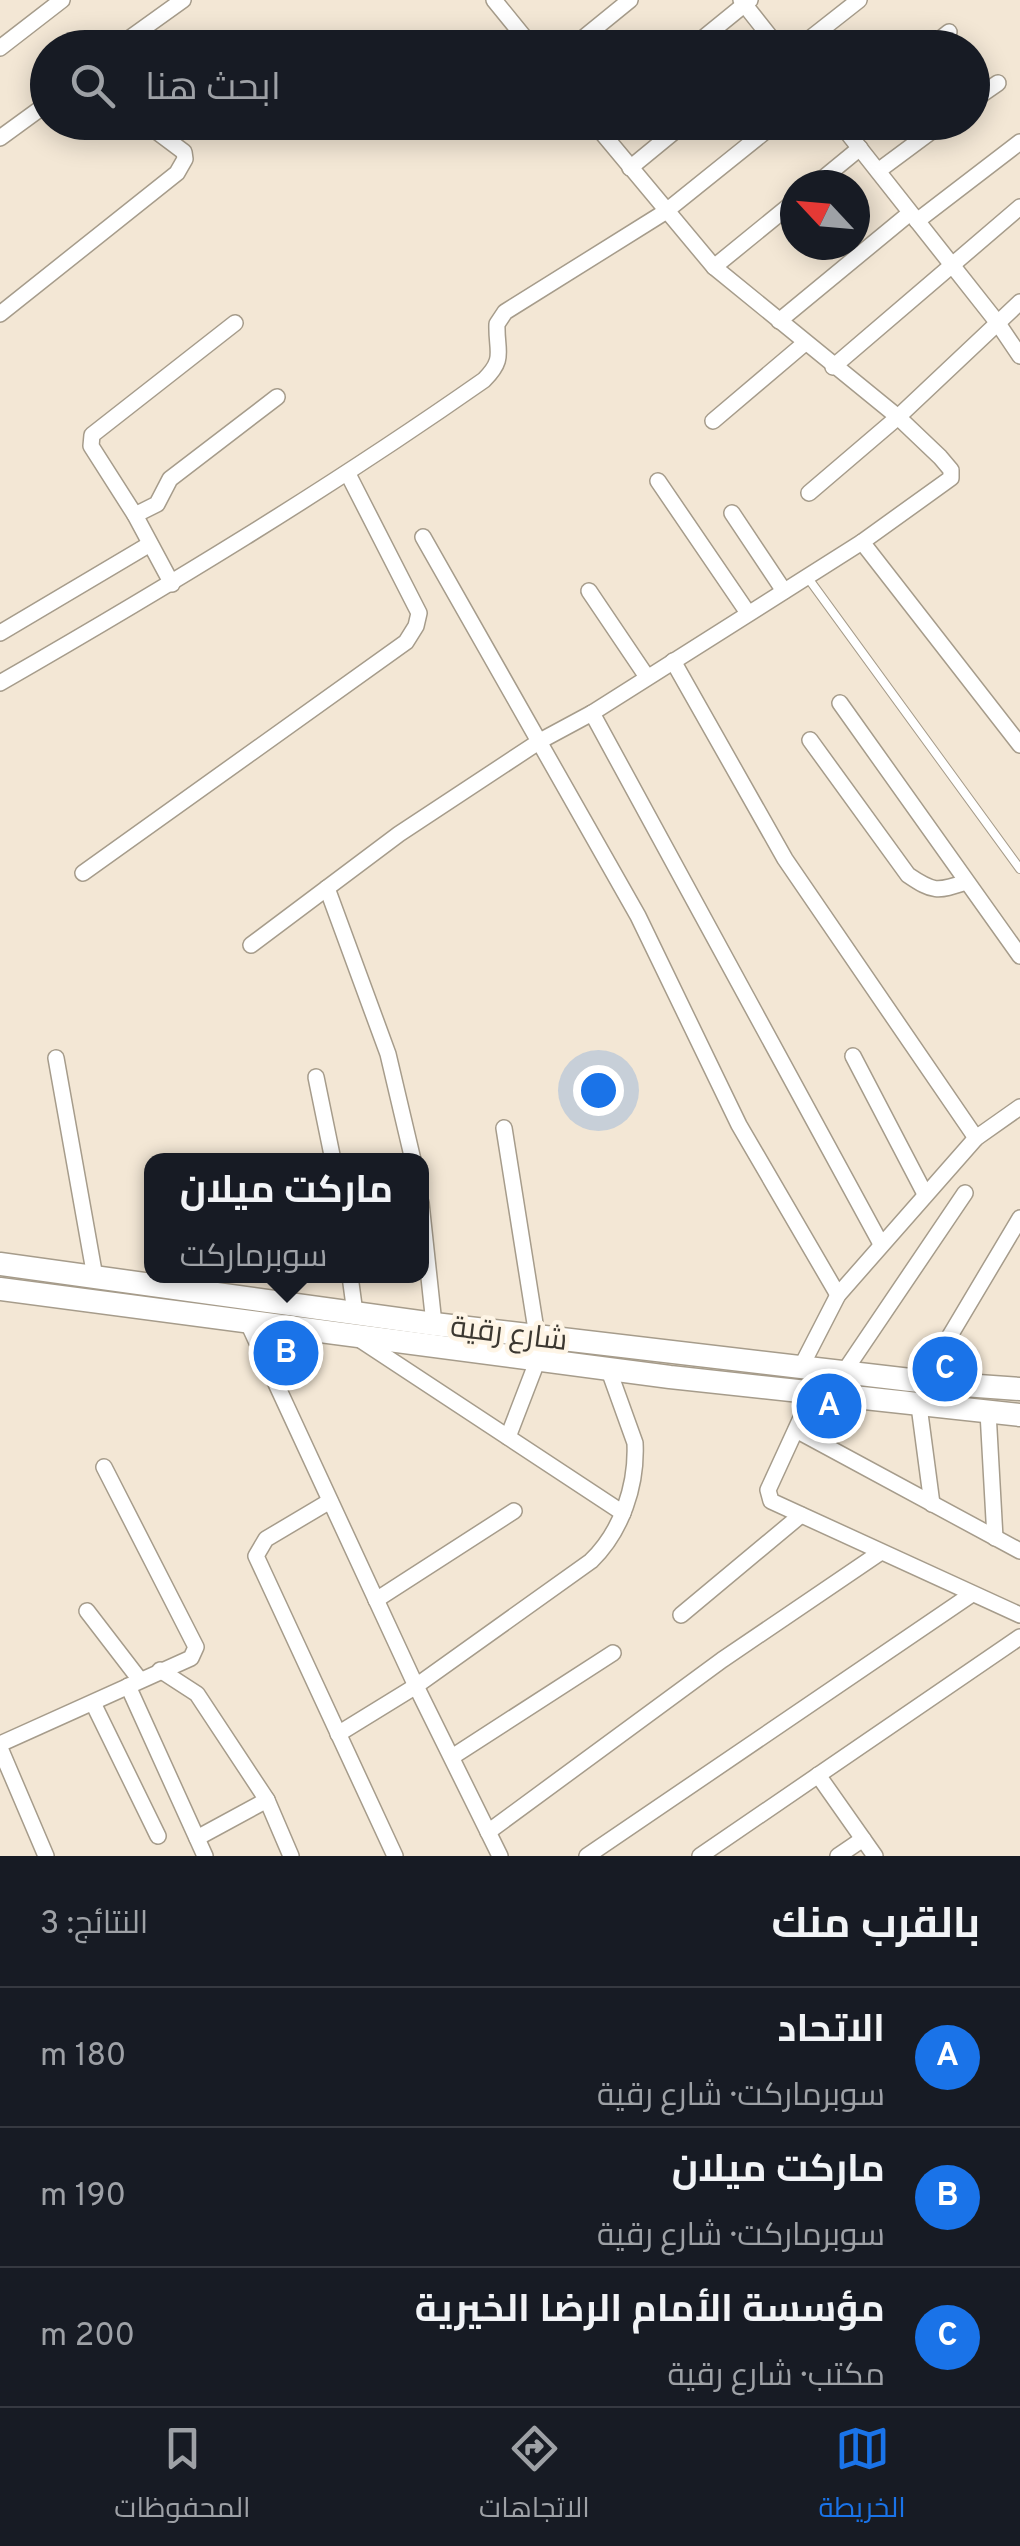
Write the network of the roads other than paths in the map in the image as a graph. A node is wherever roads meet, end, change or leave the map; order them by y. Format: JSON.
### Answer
{"nodes":[{"id":1,"x":62,"y":0,"type":"edge"},
{"id":2,"x":183,"y":0,"type":"edge"},
{"id":3,"x":495,"y":0,"type":"edge"},
{"id":4,"x":630,"y":0,"type":"edge"},
{"id":5,"x":859,"y":0,"type":"edge"},
{"id":6,"x":745,"y":1,"type":"edge"},
{"id":7,"x":141,"y":30,"type":"edge"},
{"id":8,"x":519,"y":30,"type":"edge"},
{"id":9,"x":594,"y":30,"type":"edge"},
{"id":10,"x":712,"y":30,"type":"edge"},
{"id":11,"x":766,"y":30,"type":"edge"},
{"id":12,"x":821,"y":30,"type":"edge"},
{"id":13,"x":0,"y":48,"type":"edge"},
{"id":14,"x":998,"y":82,"type":"dead end"},
{"id":15,"x":990,"y":88,"type":"edge"},
{"id":16,"x":30,"y":116,"type":"edge"},
{"id":17,"x":0,"y":138,"type":"edge"},
{"id":18,"x":168,"y":140,"type":"edge"},
{"id":19,"x":608,"y":140,"type":"edge"},
{"id":20,"x":664,"y":140,"type":"edge"},
{"id":21,"x":755,"y":140,"type":"edge"},
{"id":22,"x":854,"y":140,"type":"edge"},
{"id":23,"x":920,"y":140,"type":"edge"},
{"id":24,"x":1020,"y":142,"type":"edge"},
{"id":25,"x":860,"y":148,"type":"junction"},
{"id":26,"x":630,"y":168,"type":"junction"},
{"id":27,"x":833,"y":170,"type":"edge"},
{"id":28,"x":878,"y":171,"type":"junction"},
{"id":29,"x":1020,"y":208,"type":"edge"},
{"id":30,"x":665,"y":212,"type":"junction"},
{"id":31,"x":780,"y":213,"type":"edge"},
{"id":32,"x":913,"y":217,"type":"junction"},
{"id":33,"x":714,"y":267,"type":"junction"},
{"id":34,"x":953,"y":267,"type":"junction"},
{"id":35,"x":1020,"y":302,"type":"edge"},
{"id":36,"x":0,"y":314,"type":"edge"},
{"id":37,"x":778,"y":321,"type":"junction"},
{"id":38,"x":997,"y":322,"type":"junction"},
{"id":39,"x":234,"y":324,"type":"dead end"},
{"id":40,"x":805,"y":343,"type":"junction"},
{"id":41,"x":1020,"y":356,"type":"edge"},
{"id":42,"x":834,"y":367,"type":"junction"},
{"id":43,"x":277,"y":398,"type":"dead end"},
{"id":44,"x":898,"y":417,"type":"junction"},
{"id":45,"x":713,"y":420,"type":"dead end"},
{"id":46,"x":348,"y":474,"type":"junction"},
{"id":47,"x":658,"y":481,"type":"dead end"},
{"id":48,"x":809,"y":494,"type":"dead end"},
{"id":49,"x":732,"y":513,"type":"dead end"},
{"id":50,"x":135,"y":515,"type":"junction"},
{"id":51,"x":423,"y":537,"type":"dead end"},
{"id":52,"x":862,"y":542,"type":"junction"},
{"id":53,"x":150,"y":544,"type":"junction"},
{"id":54,"x":807,"y":576,"type":"junction"},
{"id":55,"x":172,"y":584,"type":"junction"},
{"id":56,"x":589,"y":591,"type":"dead end"},
{"id":57,"x":784,"y":591,"type":"junction"},
{"id":58,"x":748,"y":613,"type":"junction"},
{"id":59,"x":0,"y":632,"type":"edge"},
{"id":60,"x":672,"y":661,"type":"junction"},
{"id":61,"x":647,"y":678,"type":"junction"},
{"id":62,"x":0,"y":683,"type":"edge"},
{"id":63,"x":840,"y":703,"type":"dead end"},
{"id":64,"x":592,"y":712,"type":"junction"},
{"id":65,"x":810,"y":740,"type":"dead end"},
{"id":66,"x":540,"y":741,"type":"junction"},
{"id":67,"x":1020,"y":745,"type":"edge"},
{"id":68,"x":1020,"y":869,"type":"edge"},
{"id":69,"x":84,"y":872,"type":"dead end"},
{"id":70,"x":966,"y":882,"type":"junction"},
{"id":71,"x":327,"y":888,"type":"junction"},
{"id":72,"x":250,"y":945,"type":"dead end"},
{"id":73,"x":1020,"y":956,"type":"edge"},
{"id":74,"x":853,"y":1056,"type":"dead end"},
{"id":75,"x":56,"y":1058,"type":"dead end"},
{"id":76,"x":316,"y":1077,"type":"dead end"},
{"id":77,"x":1020,"y":1107,"type":"edge"},
{"id":78,"x":504,"y":1128,"type":"dead end"},
{"id":79,"x":976,"y":1138,"type":"junction"},
{"id":80,"x":332,"y":1153,"type":"edge"},
{"id":81,"x":411,"y":1153,"type":"edge"},
{"id":82,"x":966,"y":1193,"type":"dead end"},
{"id":83,"x":925,"y":1194,"type":"junction"},
{"id":84,"x":1020,"y":1218,"type":"edge"},
{"id":85,"x":882,"y":1244,"type":"junction"},
{"id":86,"x":0,"y":1264,"type":"edge"},
{"id":87,"x":95,"y":1277,"type":"junction"},
{"id":88,"x":429,"y":1277,"type":"edge"},
{"id":89,"x":351,"y":1283,"type":"edge"},
{"id":90,"x":0,"y":1289,"type":"edge"},
{"id":91,"x":838,"y":1295,"type":"junction"},
{"id":92,"x":248,"y":1323,"type":"junction"},
{"id":93,"x":355,"y":1324,"type":"junction"},
{"id":94,"x":434,"y":1324,"type":"junction"},
{"id":95,"x":610,"y":1343,"type":"junction"},
{"id":96,"x":538,"y":1348,"type":"junction"},
{"id":97,"x":674,"y":1351,"type":"junction"},
{"id":98,"x":801,"y":1367,"type":"junction"},
{"id":99,"x":608,"y":1368,"type":"junction"},
{"id":100,"x":844,"y":1372,"type":"junction"},
{"id":101,"x":670,"y":1377,"type":"junction"},
{"id":102,"x":923,"y":1382,"type":"junction"},
{"id":103,"x":1020,"y":1389,"type":"edge"},
{"id":104,"x":813,"y":1392,"type":"junction"},
{"id":105,"x":920,"y":1406,"type":"junction"},
{"id":106,"x":988,"y":1412,"type":"junction"},
{"id":107,"x":1020,"y":1414,"type":"edge"},
{"id":108,"x":796,"y":1430,"type":"junction"},
{"id":109,"x":508,"y":1437,"type":"junction"},
{"id":110,"x":104,"y":1468,"type":"dead end"},
{"id":111,"x":330,"y":1501,"type":"junction"},
{"id":112,"x":932,"y":1504,"type":"junction"},
{"id":113,"x":514,"y":1511,"type":"dead end"},
{"id":114,"x":623,"y":1513,"type":"junction"},
{"id":115,"x":801,"y":1515,"type":"junction"},
{"id":116,"x":995,"y":1538,"type":"junction"},
{"id":117,"x":1020,"y":1551,"type":"edge"},
{"id":118,"x":881,"y":1552,"type":"junction"},
{"id":119,"x":972,"y":1594,"type":"junction"},
{"id":120,"x":376,"y":1600,"type":"junction"},
{"id":121,"x":87,"y":1611,"type":"dead end"},
{"id":122,"x":681,"y":1615,"type":"dead end"},
{"id":123,"x":1020,"y":1615,"type":"edge"},
{"id":124,"x":1020,"y":1636,"type":"edge"},
{"id":125,"x":612,"y":1653,"type":"dead end"},
{"id":126,"x":160,"y":1670,"type":"junction"},
{"id":127,"x":134,"y":1683,"type":"junction"},
{"id":128,"x":416,"y":1686,"type":"junction"},
{"id":129,"x":93,"y":1703,"type":"junction"},
{"id":130,"x":338,"y":1734,"type":"junction"},
{"id":131,"x":0,"y":1746,"type":"edge"},
{"id":132,"x":452,"y":1757,"type":"junction"},
{"id":133,"x":818,"y":1775,"type":"junction"},
{"id":134,"x":267,"y":1800,"type":"junction"},
{"id":135,"x":488,"y":1832,"type":"junction"},
{"id":136,"x":158,"y":1836,"type":"dead end"},
{"id":137,"x":197,"y":1838,"type":"junction"},
{"id":138,"x":863,"y":1839,"type":"junction"},
{"id":139,"x":46,"y":1856,"type":"edge"},
{"id":140,"x":205,"y":1856,"type":"edge"},
{"id":141,"x":291,"y":1856,"type":"edge"},
{"id":142,"x":395,"y":1856,"type":"edge"},
{"id":143,"x":500,"y":1856,"type":"edge"},
{"id":144,"x":587,"y":1856,"type":"edge"},
{"id":145,"x":700,"y":1856,"type":"edge"},
{"id":146,"x":838,"y":1856,"type":"edge"},
{"id":147,"x":875,"y":1856,"type":"edge"}],
"edges":[{"from":1,"to":13,"type":"street"},
{"from":2,"to":7,"type":"street"},
{"from":3,"to":8,"type":"street"},
{"from":4,"to":9,"type":"street"},
{"from":5,"to":12,"type":"street"},
{"from":6,"to":10,"type":"street"},
{"from":6,"to":11,"type":"street"},
{"from":14,"to":15,"type":"street"},
{"from":16,"to":17,"type":"street"},
{"from":18,"to":36,"type":"street"},
{"from":19,"to":26,"type":"street"},
{"from":20,"to":26,"type":"street"},
{"from":21,"to":30,"type":"street"},
{"from":22,"to":25,"type":"street"},
{"from":23,"to":28,"type":"street"},
{"from":24,"to":32,"type":"street"},
{"from":25,"to":27,"type":"street"},
{"from":25,"to":28,"type":"street"},
{"from":26,"to":30,"type":"street"},
{"from":28,"to":32,"type":"street"},
{"from":29,"to":34,"type":"street"},
{"from":30,"to":33,"type":"street"},
{"from":30,"to":46,"type":"street"},
{"from":31,"to":33,"type":"street"},
{"from":32,"to":34,"type":"street"},
{"from":32,"to":37,"type":"street"},
{"from":33,"to":37,"type":"street"},
{"from":34,"to":38,"type":"street"},
{"from":34,"to":42,"type":"street"},
{"from":35,"to":38,"type":"street"},
{"from":37,"to":40,"type":"street"},
{"from":38,"to":41,"type":"street"},
{"from":38,"to":44,"type":"street"},
{"from":39,"to":50,"type":"street"},
{"from":40,"to":42,"type":"street"},
{"from":40,"to":45,"type":"street"},
{"from":42,"to":44,"type":"street"},
{"from":43,"to":50,"type":"street"},
{"from":44,"to":48,"type":"street"},
{"from":44,"to":52,"type":"street"},
{"from":46,"to":55,"type":"street"},
{"from":46,"to":69,"type":"street"},
{"from":47,"to":58,"type":"street"},
{"from":49,"to":57,"type":"street"},
{"from":50,"to":53,"type":"street"},
{"from":51,"to":66,"type":"street"},
{"from":52,"to":54,"type":"street"},
{"from":52,"to":67,"type":"street"},
{"from":53,"to":55,"type":"street"},
{"from":53,"to":59,"type":"street"},
{"from":54,"to":57,"type":"street"},
{"from":54,"to":68,"type":"lane"},
{"from":55,"to":62,"type":"street"},
{"from":56,"to":61,"type":"street"},
{"from":57,"to":58,"type":"street"},
{"from":58,"to":60,"type":"street"},
{"from":60,"to":61,"type":"street"},
{"from":60,"to":79,"type":"street"},
{"from":61,"to":64,"type":"street"},
{"from":63,"to":70,"type":"street"},
{"from":64,"to":66,"type":"street"},
{"from":64,"to":85,"type":"street"},
{"from":65,"to":70,"type":"street"},
{"from":66,"to":71,"type":"street"},
{"from":66,"to":91,"type":"street"},
{"from":70,"to":73,"type":"street"},
{"from":71,"to":72,"type":"street"},
{"from":71,"to":81,"type":"street"},
{"from":74,"to":83,"type":"street"},
{"from":75,"to":87,"type":"street"},
{"from":76,"to":80,"type":"street"},
{"from":77,"to":79,"type":"street"},
{"from":78,"to":96,"type":"street"},
{"from":79,"to":83,"type":"street"},
{"from":82,"to":100,"type":"street"},
{"from":83,"to":85,"type":"street"},
{"from":84,"to":102,"type":"street"},
{"from":85,"to":91,"type":"street"},
{"from":86,"to":87,"type":"street","name":"شارع رقية"},
{"from":87,"to":93,"type":"street","name":"شارع رقية"},
{"from":88,"to":94,"type":"street"},
{"from":89,"to":93,"type":"street"},
{"from":90,"to":92,"type":"street","name":"شارع رقية"},
{"from":91,"to":98,"type":"street"},
{"from":92,"to":93,"type":"street","name":"شارع رقية"},
{"from":92,"to":111,"type":"street"},
{"from":93,"to":94,"type":"street","name":"شارع رقية"},
{"from":93,"to":96,"type":"street","name":"شارع رقية"},
{"from":93,"to":109,"type":"street"},
{"from":94,"to":96,"type":"street","name":"شارع رقية"},
{"from":95,"to":96,"type":"street","name":"شارع رقية"},
{"from":95,"to":97,"type":"street","name":"شارع رقية"},
{"from":95,"to":99,"type":"street"},
{"from":96,"to":99,"type":"street","name":"شارع رقية"},
{"from":96,"to":109,"type":"street"},
{"from":97,"to":98,"type":"street","name":"شارع رقية"},
{"from":97,"to":101,"type":"street"},
{"from":98,"to":100,"type":"street","name":"شارع رقية"},
{"from":99,"to":101,"type":"street","name":"شارع رقية"},
{"from":99,"to":114,"type":"street"},
{"from":100,"to":102,"type":"street","name":"شارع رقية"},
{"from":101,"to":104,"type":"street","name":"شارع رقية"},
{"from":102,"to":103,"type":"street","name":"شارع رقية"},
{"from":104,"to":105,"type":"street","name":"شارع رقية"},
{"from":104,"to":108,"type":"street"},
{"from":105,"to":106,"type":"street","name":"شارع رقية"},
{"from":105,"to":112,"type":"street"},
{"from":106,"to":107,"type":"street","name":"شارع رقية"},
{"from":106,"to":116,"type":"street"},
{"from":108,"to":112,"type":"street"},
{"from":108,"to":115,"type":"street"},
{"from":109,"to":114,"type":"street"},
{"from":110,"to":126,"type":"street"},
{"from":111,"to":120,"type":"street"},
{"from":111,"to":130,"type":"street"},
{"from":112,"to":116,"type":"street"},
{"from":113,"to":120,"type":"street"},
{"from":114,"to":128,"type":"street"},
{"from":115,"to":118,"type":"street"},
{"from":115,"to":122,"type":"street"},
{"from":116,"to":117,"type":"street"},
{"from":118,"to":119,"type":"street"},
{"from":118,"to":135,"type":"street"},
{"from":119,"to":123,"type":"street"},
{"from":119,"to":144,"type":"street"},
{"from":120,"to":128,"type":"street"},
{"from":121,"to":127,"type":"street"},
{"from":124,"to":133,"type":"street"},
{"from":125,"to":132,"type":"street"},
{"from":126,"to":127,"type":"street"},
{"from":126,"to":134,"type":"street"},
{"from":127,"to":129,"type":"street"},
{"from":127,"to":137,"type":"street"},
{"from":128,"to":130,"type":"street"},
{"from":128,"to":132,"type":"street"},
{"from":129,"to":131,"type":"street"},
{"from":129,"to":136,"type":"street"},
{"from":130,"to":142,"type":"street"},
{"from":131,"to":139,"type":"street"},
{"from":132,"to":135,"type":"street"},
{"from":133,"to":138,"type":"street"},
{"from":133,"to":145,"type":"street"},
{"from":134,"to":137,"type":"street"},
{"from":134,"to":141,"type":"street"},
{"from":135,"to":143,"type":"street"},
{"from":137,"to":140,"type":"street"},
{"from":138,"to":146,"type":"street"},
{"from":138,"to":147,"type":"street"}]}
